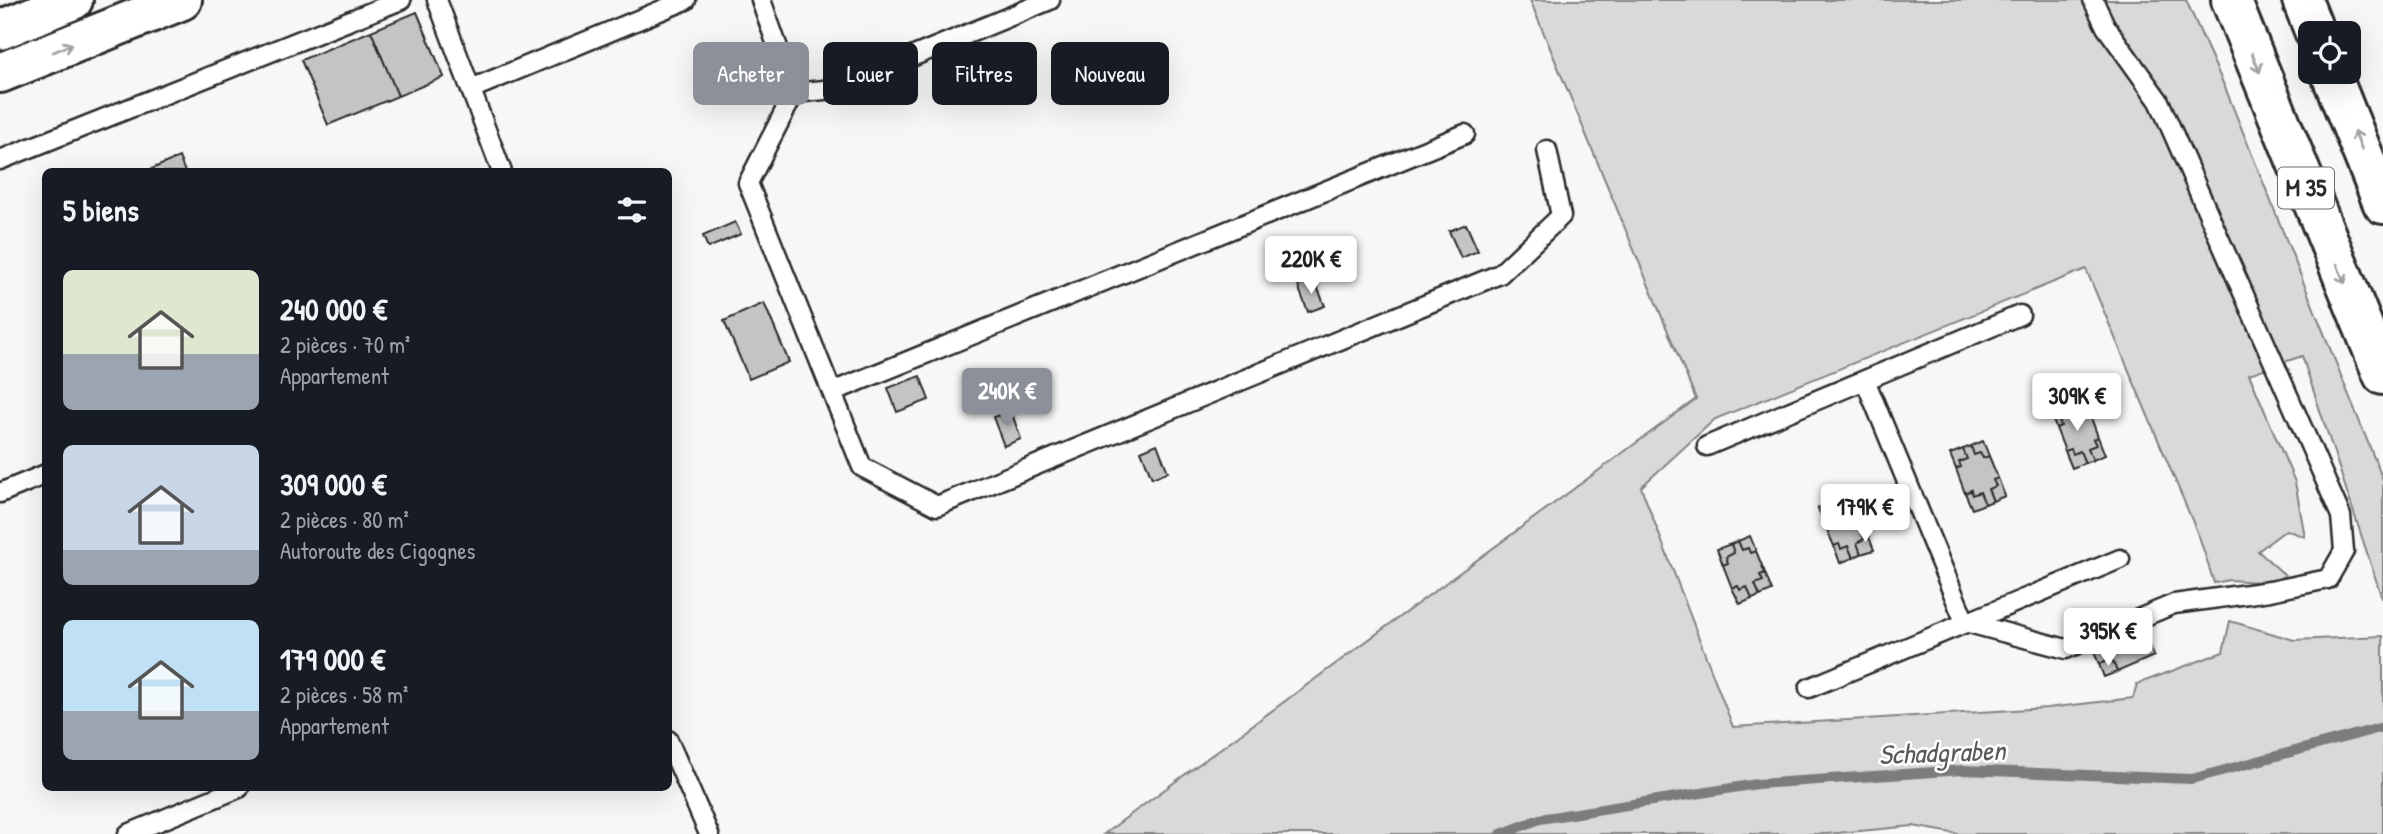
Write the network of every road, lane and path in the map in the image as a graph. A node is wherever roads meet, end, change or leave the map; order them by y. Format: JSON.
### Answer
{"nodes":[{"id":1,"x":73,"y":0,"type":"edge"},
{"id":2,"x":182,"y":0,"type":"edge"},
{"id":3,"x":401,"y":0,"type":"edge"},
{"id":4,"x":437,"y":0,"type":"edge"},
{"id":5,"x":686,"y":0,"type":"edge"},
{"id":6,"x":761,"y":0,"type":"edge"},
{"id":7,"x":1050,"y":0,"type":"edge"},
{"id":8,"x":2093,"y":0,"type":"edge"},
{"id":9,"x":2231,"y":0,"type":"edge"},
{"id":10,"x":2302,"y":0,"type":"edge"},
{"id":11,"x":2310,"y":21,"type":"edge"},
{"id":12,"x":0,"y":30,"type":"edge"},
{"id":13,"x":776,"y":42,"type":"edge"},
{"id":14,"x":0,"y":73,"type":"edge"},
{"id":15,"x":2335,"y":84,"type":"edge"},
{"id":16,"x":471,"y":89,"type":"junction"},
{"id":17,"x":809,"y":92,"type":"edge"},
{"id":18,"x":788,"y":105,"type":"edge"},
{"id":19,"x":1465,"y":134,"type":"dead end"},
{"id":20,"x":1547,"y":150,"type":"dead end"},
{"id":21,"x":0,"y":160,"type":"edge"},
{"id":22,"x":501,"y":168,"type":"edge"},
{"id":23,"x":2383,"y":204,"type":"edge"},
{"id":24,"x":2020,"y":315,"type":"dead end"},
{"id":25,"x":2383,"y":375,"type":"edge"},
{"id":26,"x":1865,"y":380,"type":"junction"},
{"id":27,"x":832,"y":392,"type":"junction"},
{"id":28,"x":1707,"y":446,"type":"dead end"},
{"id":29,"x":42,"y":476,"type":"edge"},
{"id":30,"x":0,"y":493,"type":"edge"},
{"id":31,"x":2120,"y":559,"type":"dead end"},
{"id":32,"x":1965,"y":622,"type":"junction"},
{"id":33,"x":1809,"y":688,"type":"dead end"},
{"id":34,"x":672,"y":749,"type":"edge"},
{"id":35,"x":232,"y":791,"type":"edge"},
{"id":36,"x":128,"y":834,"type":"edge"},
{"id":37,"x":709,"y":834,"type":"edge"}],
"edges":[{"from":1,"to":12,"type":"main road"},
{"from":14,"to":2,"type":"main road","one_way":true},
{"from":3,"to":21,"type":"lane"},
{"from":4,"to":16,"type":"lane"},
{"from":5,"to":16,"type":"lane"},
{"from":6,"to":13,"type":"lane"},
{"from":7,"to":17,"type":"lane"},
{"from":8,"to":32,"type":"lane"},
{"from":9,"to":25,"type":"main road","number":"M 35","one_way":true},
{"from":10,"to":11,"type":"main road"},
{"from":23,"to":15,"type":"main road","number":"M 35","one_way":true},
{"from":16,"to":22,"type":"lane"},
{"from":18,"to":27,"type":"lane"},
{"from":19,"to":27,"type":"lane"},
{"from":20,"to":27,"type":"lane"},
{"from":24,"to":26,"type":"lane"},
{"from":26,"to":28,"type":"lane"},
{"from":26,"to":32,"type":"lane"},
{"from":29,"to":30,"type":"lane"},
{"from":31,"to":32,"type":"lane"},
{"from":32,"to":33,"type":"lane"},
{"from":34,"to":37,"type":"lane"},
{"from":35,"to":36,"type":"lane"}]}
